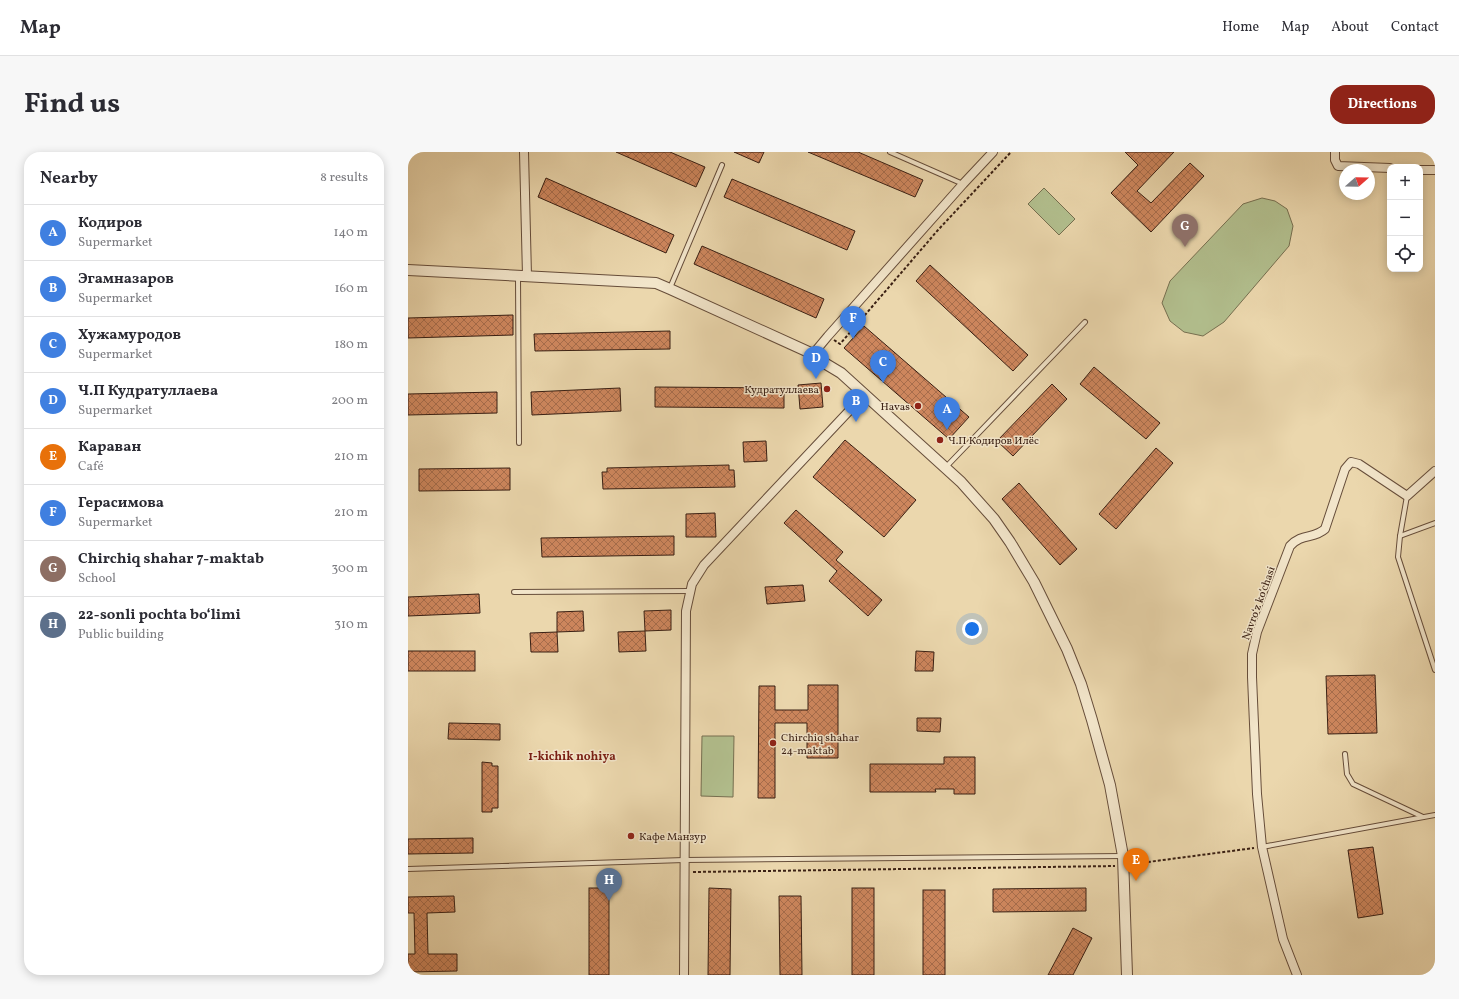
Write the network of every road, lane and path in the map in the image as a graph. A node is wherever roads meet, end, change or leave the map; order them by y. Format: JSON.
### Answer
{"nodes":[{"id":1,"x":524,"y":152,"type":"edge"},
{"id":2,"x":890,"y":152,"type":"edge"},
{"id":3,"x":993,"y":152,"type":"edge"},
{"id":4,"x":1011,"y":152,"type":"edge"},
{"id":5,"x":1335,"y":152,"type":"edge"},
{"id":6,"x":722,"y":165,"type":"dead end"},
{"id":7,"x":1387,"y":168,"type":"edge"},
{"id":8,"x":1423,"y":170,"type":"edge"},
{"id":9,"x":1435,"y":170,"type":"edge"},
{"id":10,"x":963,"y":184,"type":"junction"},
{"id":11,"x":408,"y":270,"type":"edge"},
{"id":12,"x":522,"y":276,"type":"junction"},
{"id":13,"x":670,"y":288,"type":"junction"},
{"id":14,"x":1085,"y":322,"type":"dead end"},
{"id":15,"x":828,"y":336,"type":"junction"},
{"id":16,"x":814,"y":354,"type":"junction"},
{"id":17,"x":865,"y":394,"type":"junction"},
{"id":18,"x":519,"y":443,"type":"dead end"},
{"id":19,"x":946,"y":467,"type":"junction"},
{"id":20,"x":1435,"y":471,"type":"edge"},
{"id":21,"x":1407,"y":496,"type":"junction"},
{"id":22,"x":1435,"y":523,"type":"edge"},
{"id":23,"x":1400,"y":536,"type":"junction"},
{"id":24,"x":691,"y":591,"type":"junction"},
{"id":25,"x":514,"y":592,"type":"dead end"},
{"id":26,"x":1435,"y":670,"type":"edge"},
{"id":27,"x":1345,"y":754,"type":"dead end"},
{"id":28,"x":1435,"y":815,"type":"edge"},
{"id":29,"x":1423,"y":817,"type":"junction"},
{"id":30,"x":1262,"y":847,"type":"junction"},
{"id":31,"x":684,"y":860,"type":"junction"},
{"id":32,"x":1124,"y":861,"type":"junction"},
{"id":33,"x":408,"y":869,"type":"edge"},
{"id":34,"x":684,"y":872,"type":"junction"},
{"id":35,"x":684,"y":975,"type":"edge"},
{"id":36,"x":1127,"y":975,"type":"edge"},
{"id":37,"x":1297,"y":975,"type":"edge"}],
"edges":[{"from":1,"to":12,"type":"street"},
{"from":2,"to":10,"type":"lane"},
{"from":3,"to":10,"type":"street"},
{"from":4,"to":15,"type":"path"},
{"from":5,"to":7,"type":"street"},
{"from":6,"to":13,"type":"lane"},
{"from":8,"to":9,"type":"street"},
{"from":10,"to":15,"type":"street"},
{"from":11,"to":12,"type":"street"},
{"from":12,"to":13,"type":"street"},
{"from":12,"to":18,"type":"lane"},
{"from":13,"to":16,"type":"street"},
{"from":14,"to":19,"type":"lane"},
{"from":15,"to":16,"type":"street"},
{"from":16,"to":17,"type":"street"},
{"from":17,"to":19,"type":"street"},
{"from":17,"to":24,"type":"street"},
{"from":19,"to":32,"type":"street"},
{"from":20,"to":21,"type":"street"},
{"from":21,"to":23,"type":"lane"},
{"from":21,"to":30,"type":"street","name":"Navro‘z ko‘chasi"},
{"from":22,"to":23,"type":"lane"},
{"from":23,"to":26,"type":"lane"},
{"from":24,"to":25,"type":"lane"},
{"from":24,"to":31,"type":"street"},
{"from":27,"to":29,"type":"lane"},
{"from":28,"to":29,"type":"lane"},
{"from":29,"to":30,"type":"lane"},
{"from":30,"to":32,"type":"path"},
{"from":30,"to":37,"type":"street","name":"Navro‘z ko‘chasi"},
{"from":31,"to":32,"type":"lane"},
{"from":31,"to":33,"type":"lane"},
{"from":31,"to":34,"type":"street"},
{"from":32,"to":34,"type":"path"},
{"from":32,"to":36,"type":"street"},
{"from":34,"to":35,"type":"street"}]}
